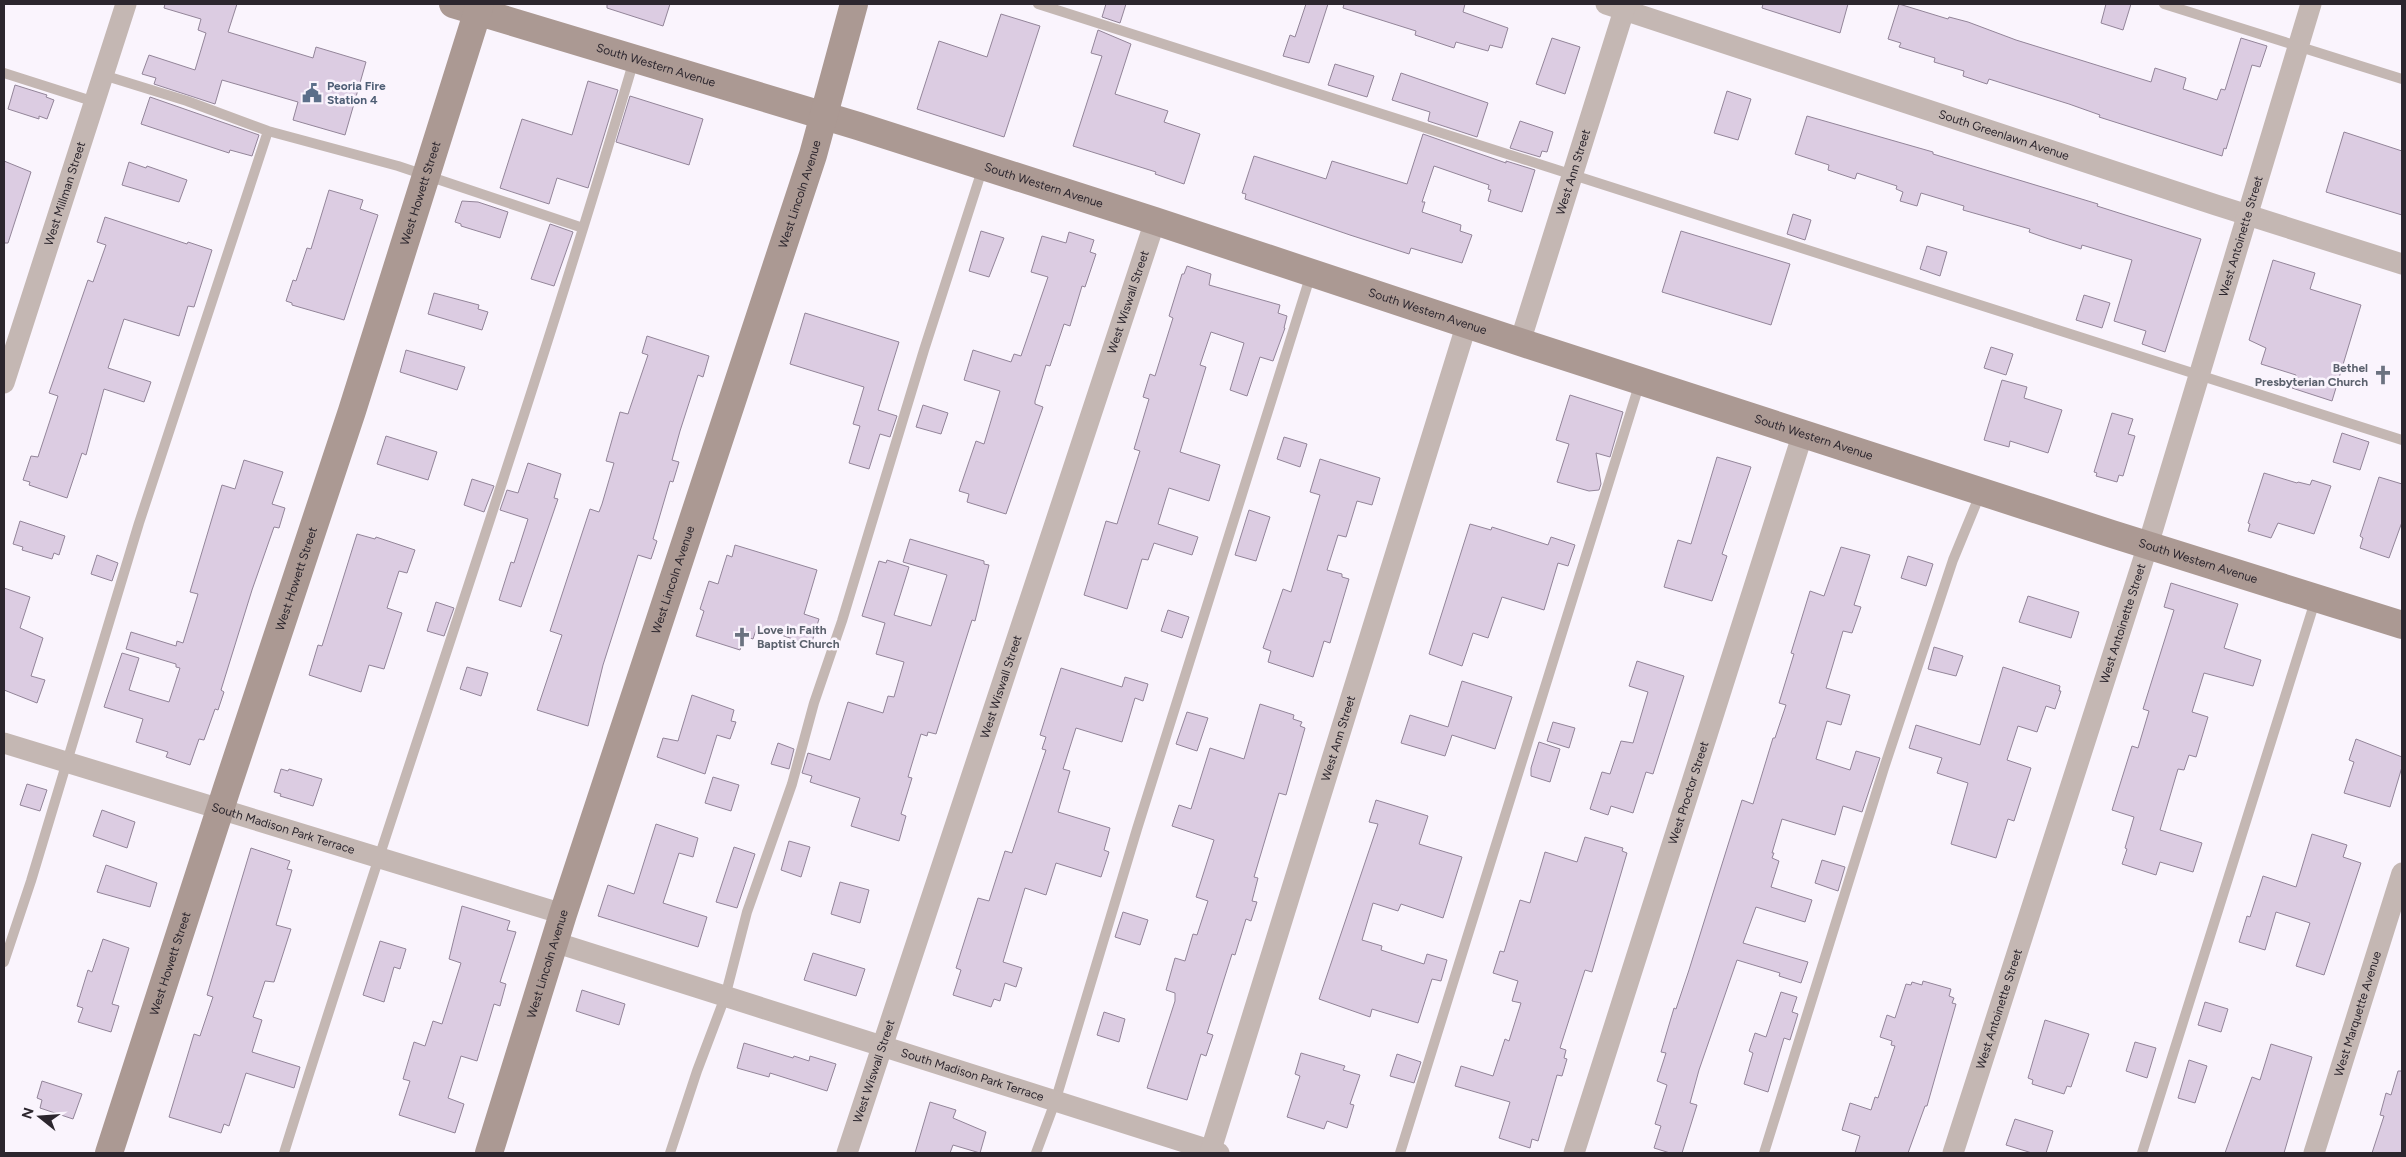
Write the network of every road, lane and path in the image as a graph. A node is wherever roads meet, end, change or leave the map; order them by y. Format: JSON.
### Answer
{"nodes":[{"id":1,"x":126,"y":4,"type":"edge"},
{"id":2,"x":854,"y":4,"type":"edge"},
{"id":3,"x":1038,"y":4,"type":"edge"},
{"id":4,"x":2164,"y":4,"type":"edge"},
{"id":5,"x":2311,"y":4,"type":"edge"},
{"id":6,"x":471,"y":6,"type":"edge"},
{"id":7,"x":1619,"y":6,"type":"edge"},
{"id":8,"x":2298,"y":46,"type":"junction"},
{"id":9,"x":634,"y":59,"type":"junction"},
{"id":10,"x":4,"y":73,"type":"edge"},
{"id":11,"x":104,"y":75,"type":"junction"},
{"id":12,"x":2402,"y":80,"type":"edge"},
{"id":13,"x":95,"y":102,"type":"junction"},
{"id":14,"x":825,"y":117,"type":"junction"},
{"id":15,"x":268,"y":131,"type":"junction"},
{"id":16,"x":983,"y":166,"type":"junction"},
{"id":17,"x":1573,"y":175,"type":"junction"},
{"id":18,"x":428,"y":176,"type":"junction"},
{"id":19,"x":2248,"y":215,"type":"junction"},
{"id":20,"x":1155,"y":221,"type":"junction"},
{"id":21,"x":583,"y":228,"type":"junction"},
{"id":22,"x":2402,"y":264,"type":"edge"},
{"id":23,"x":1312,"y":272,"type":"junction"},
{"id":24,"x":1467,"y":323,"type":"junction"},
{"id":25,"x":1520,"y":342,"type":"junction"},
{"id":26,"x":2199,"y":375,"type":"junction"},
{"id":27,"x":1640,"y":381,"type":"junction"},
{"id":28,"x":4,"y":382,"type":"edge"},
{"id":29,"x":1803,"y":433,"type":"junction"},
{"id":30,"x":2402,"y":440,"type":"edge"},
{"id":31,"x":1981,"y":491,"type":"junction"},
{"id":32,"x":2148,"y":545,"type":"junction"},
{"id":33,"x":2316,"y":598,"type":"junction"},
{"id":34,"x":2402,"y":625,"type":"edge"},
{"id":35,"x":4,"y":743,"type":"edge"},
{"id":36,"x":65,"y":762,"type":"junction"},
{"id":37,"x":220,"y":810,"type":"junction"},
{"id":38,"x":380,"y":858,"type":"junction"},
{"id":39,"x":2402,"y":873,"type":"edge"},
{"id":40,"x":563,"y":914,"type":"junction"},
{"id":41,"x":554,"y":942,"type":"junction"},
{"id":42,"x":4,"y":962,"type":"edge"},
{"id":43,"x":725,"y":997,"type":"junction"},
{"id":44,"x":880,"y":1048,"type":"junction"},
{"id":45,"x":1055,"y":1102,"type":"junction"},
{"id":46,"x":1214,"y":1152,"type":"edge"},
{"id":47,"x":110,"y":1153,"type":"edge"},
{"id":48,"x":284,"y":1153,"type":"edge"},
{"id":49,"x":489,"y":1153,"type":"edge"},
{"id":50,"x":670,"y":1153,"type":"edge"},
{"id":51,"x":847,"y":1153,"type":"edge"},
{"id":52,"x":1036,"y":1153,"type":"edge"},
{"id":53,"x":1400,"y":1153,"type":"edge"},
{"id":54,"x":1574,"y":1153,"type":"edge"},
{"id":55,"x":1764,"y":1153,"type":"edge"},
{"id":56,"x":1953,"y":1153,"type":"edge"},
{"id":57,"x":2142,"y":1153,"type":"edge"},
{"id":58,"x":2314,"y":1153,"type":"edge"}],
"edges":[{"from":1,"to":11,"type":"street","name":"West Millman Street"},
{"from":2,"to":14,"type":"main road","name":"West Lincoln Avenue"},
{"from":3,"to":17,"type":"lane"},
{"from":4,"to":8,"type":"lane"},
{"from":5,"to":8,"type":"street","name":"West Antoinette Street"},
{"from":6,"to":9,"type":"main road","name":"South Western Avenue"},
{"from":6,"to":18,"type":"main road","name":"West Howett Street"},
{"from":7,"to":17,"type":"street","name":"West Ann Street"},
{"from":7,"to":19,"type":"street","name":"South Greenlawn Avenue"},
{"from":8,"to":12,"type":"lane"},
{"from":8,"to":19,"type":"street","name":"West Antoinette Street"},
{"from":9,"to":14,"type":"main road","name":"South Western Avenue"},
{"from":9,"to":21,"type":"lane"},
{"from":10,"to":13,"type":"lane"},
{"from":11,"to":13,"type":"street","name":"West Millman Street"},
{"from":11,"to":15,"type":"lane"},
{"from":13,"to":28,"type":"street","name":"West Millman Street"},
{"from":14,"to":16,"type":"main road","name":"South Western Avenue"},
{"from":14,"to":40,"type":"main road","name":"West Lincoln Avenue"},
{"from":15,"to":18,"type":"lane"},
{"from":15,"to":36,"type":"lane"},
{"from":16,"to":20,"type":"main road","name":"South Western Avenue"},
{"from":16,"to":43,"type":"lane"},
{"from":17,"to":25,"type":"street","name":"West Ann Street"},
{"from":17,"to":26,"type":"lane"},
{"from":18,"to":21,"type":"lane"},
{"from":18,"to":37,"type":"main road","name":"West Howett Street"},
{"from":19,"to":22,"type":"street","name":"South Greenlawn Avenue"},
{"from":19,"to":26,"type":"street","name":"West Antoinette Street"},
{"from":20,"to":23,"type":"main road","name":"South Western Avenue"},
{"from":20,"to":44,"type":"street","name":"West Wiswall Street"},
{"from":21,"to":38,"type":"lane"},
{"from":23,"to":24,"type":"main road","name":"South Western Avenue"},
{"from":23,"to":45,"type":"lane"},
{"from":24,"to":25,"type":"main road","name":"South Western Avenue"},
{"from":24,"to":46,"type":"street","name":"West Ann Street"},
{"from":25,"to":27,"type":"main road","name":"South Western Avenue"},
{"from":26,"to":30,"type":"lane"},
{"from":26,"to":32,"type":"street","name":"West Antoinette Street"},
{"from":27,"to":29,"type":"main road","name":"South Western Avenue"},
{"from":27,"to":53,"type":"lane"},
{"from":29,"to":31,"type":"main road","name":"South Western Avenue"},
{"from":29,"to":54,"type":"street","name":"West Proctor Street"},
{"from":31,"to":32,"type":"main road","name":"South Western Avenue"},
{"from":31,"to":55,"type":"lane"},
{"from":32,"to":33,"type":"main road","name":"South Western Avenue"},
{"from":32,"to":56,"type":"street","name":"West Antoinette Street"},
{"from":33,"to":34,"type":"main road","name":"South Western Avenue"},
{"from":33,"to":57,"type":"lane"},
{"from":35,"to":36,"type":"street","name":"South Madison Park Terrace"},
{"from":36,"to":37,"type":"street","name":"South Madison Park Terrace"},
{"from":36,"to":42,"type":"lane"},
{"from":37,"to":38,"type":"street","name":"South Madison Park Terrace"},
{"from":37,"to":47,"type":"main road","name":"West Howett Street"},
{"from":38,"to":40,"type":"street","name":"South Madison Park Terrace"},
{"from":38,"to":48,"type":"lane"},
{"from":39,"to":58,"type":"street","name":"West Marquette Avenue"},
{"from":40,"to":41,"type":"main road","name":"West Lincoln Avenue"},
{"from":41,"to":43,"type":"street","name":"South Madison Park Terrace"},
{"from":41,"to":49,"type":"main road","name":"West Lincoln Avenue"},
{"from":43,"to":44,"type":"street","name":"South Madison Park Terrace"},
{"from":43,"to":50,"type":"lane"},
{"from":44,"to":45,"type":"street","name":"South Madison Park Terrace"},
{"from":44,"to":51,"type":"street","name":"West Wiswall Street"},
{"from":45,"to":46,"type":"street","name":"South Madison Park Terrace"},
{"from":45,"to":52,"type":"lane"}]}
